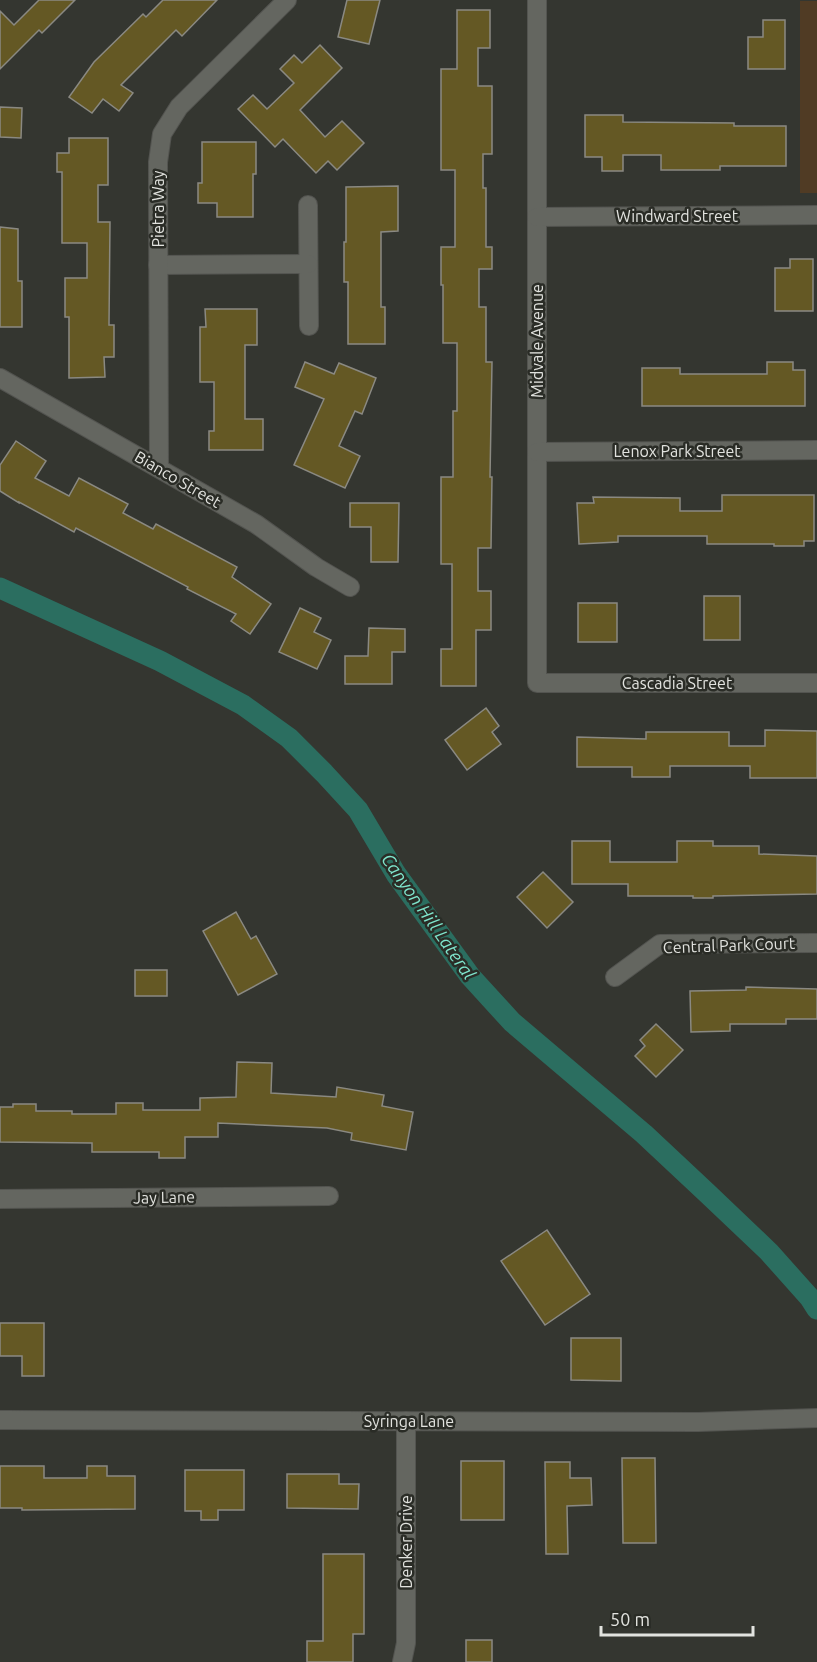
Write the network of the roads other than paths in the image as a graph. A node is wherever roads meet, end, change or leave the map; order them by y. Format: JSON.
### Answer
{"nodes":[{"id":1,"x":287,"y":0,"type":"edge"},
{"id":2,"x":537,"y":0,"type":"edge"},
{"id":3,"x":308,"y":205,"type":"dead end"},
{"id":4,"x":817,"y":215,"type":"edge"},
{"id":5,"x":537,"y":217,"type":"junction"},
{"id":6,"x":309,"y":264,"type":"junction"},
{"id":7,"x":158,"y":265,"type":"junction"},
{"id":8,"x":309,"y":326,"type":"dead end"},
{"id":9,"x":0,"y":378,"type":"edge"},
{"id":10,"x":817,"y":450,"type":"edge"},
{"id":11,"x":537,"y":452,"type":"junction"},
{"id":12,"x":159,"y":468,"type":"junction"},
{"id":13,"x":350,"y":587,"type":"dead end"},
{"id":14,"x":537,"y":683,"type":"joint"},
{"id":15,"x":817,"y":683,"type":"edge"},
{"id":16,"x":817,"y":943,"type":"edge"},
{"id":17,"x":615,"y":977,"type":"dead end"},
{"id":18,"x":329,"y":1196,"type":"dead end"},
{"id":19,"x":0,"y":1199,"type":"edge"},
{"id":20,"x":817,"y":1418,"type":"edge"},
{"id":21,"x":0,"y":1420,"type":"edge"},
{"id":22,"x":406,"y":1421,"type":"junction"},
{"id":23,"x":402,"y":1662,"type":"edge"}],
"edges":[{"from":1,"to":7,"type":"street","name":"Pietra Way"},
{"from":2,"to":5,"type":"street","name":"Midvale Avenue"},
{"from":3,"to":6,"type":"street"},
{"from":4,"to":5,"type":"street","name":"Windward Street"},
{"from":5,"to":11,"type":"street","name":"Midvale Avenue"},
{"from":6,"to":7,"type":"street"},
{"from":6,"to":8,"type":"street"},
{"from":7,"to":12,"type":"street","name":"Pietra Way"},
{"from":9,"to":12,"type":"street","name":"Bianco Street"},
{"from":10,"to":11,"type":"street","name":"Lenox Park Street"},
{"from":11,"to":14,"type":"street","name":"Midvale Avenue"},
{"from":12,"to":13,"type":"street","name":"Bianco Street"},
{"from":14,"to":15,"type":"street","name":"Cascadia Street"},
{"from":16,"to":17,"type":"street","name":"Central Park Court"},
{"from":18,"to":19,"type":"street","name":"Jay Lane"},
{"from":20,"to":22,"type":"street","name":"Syringa Lane"},
{"from":21,"to":22,"type":"street","name":"Syringa Lane"},
{"from":22,"to":23,"type":"street","name":"Denker Drive"}]}
